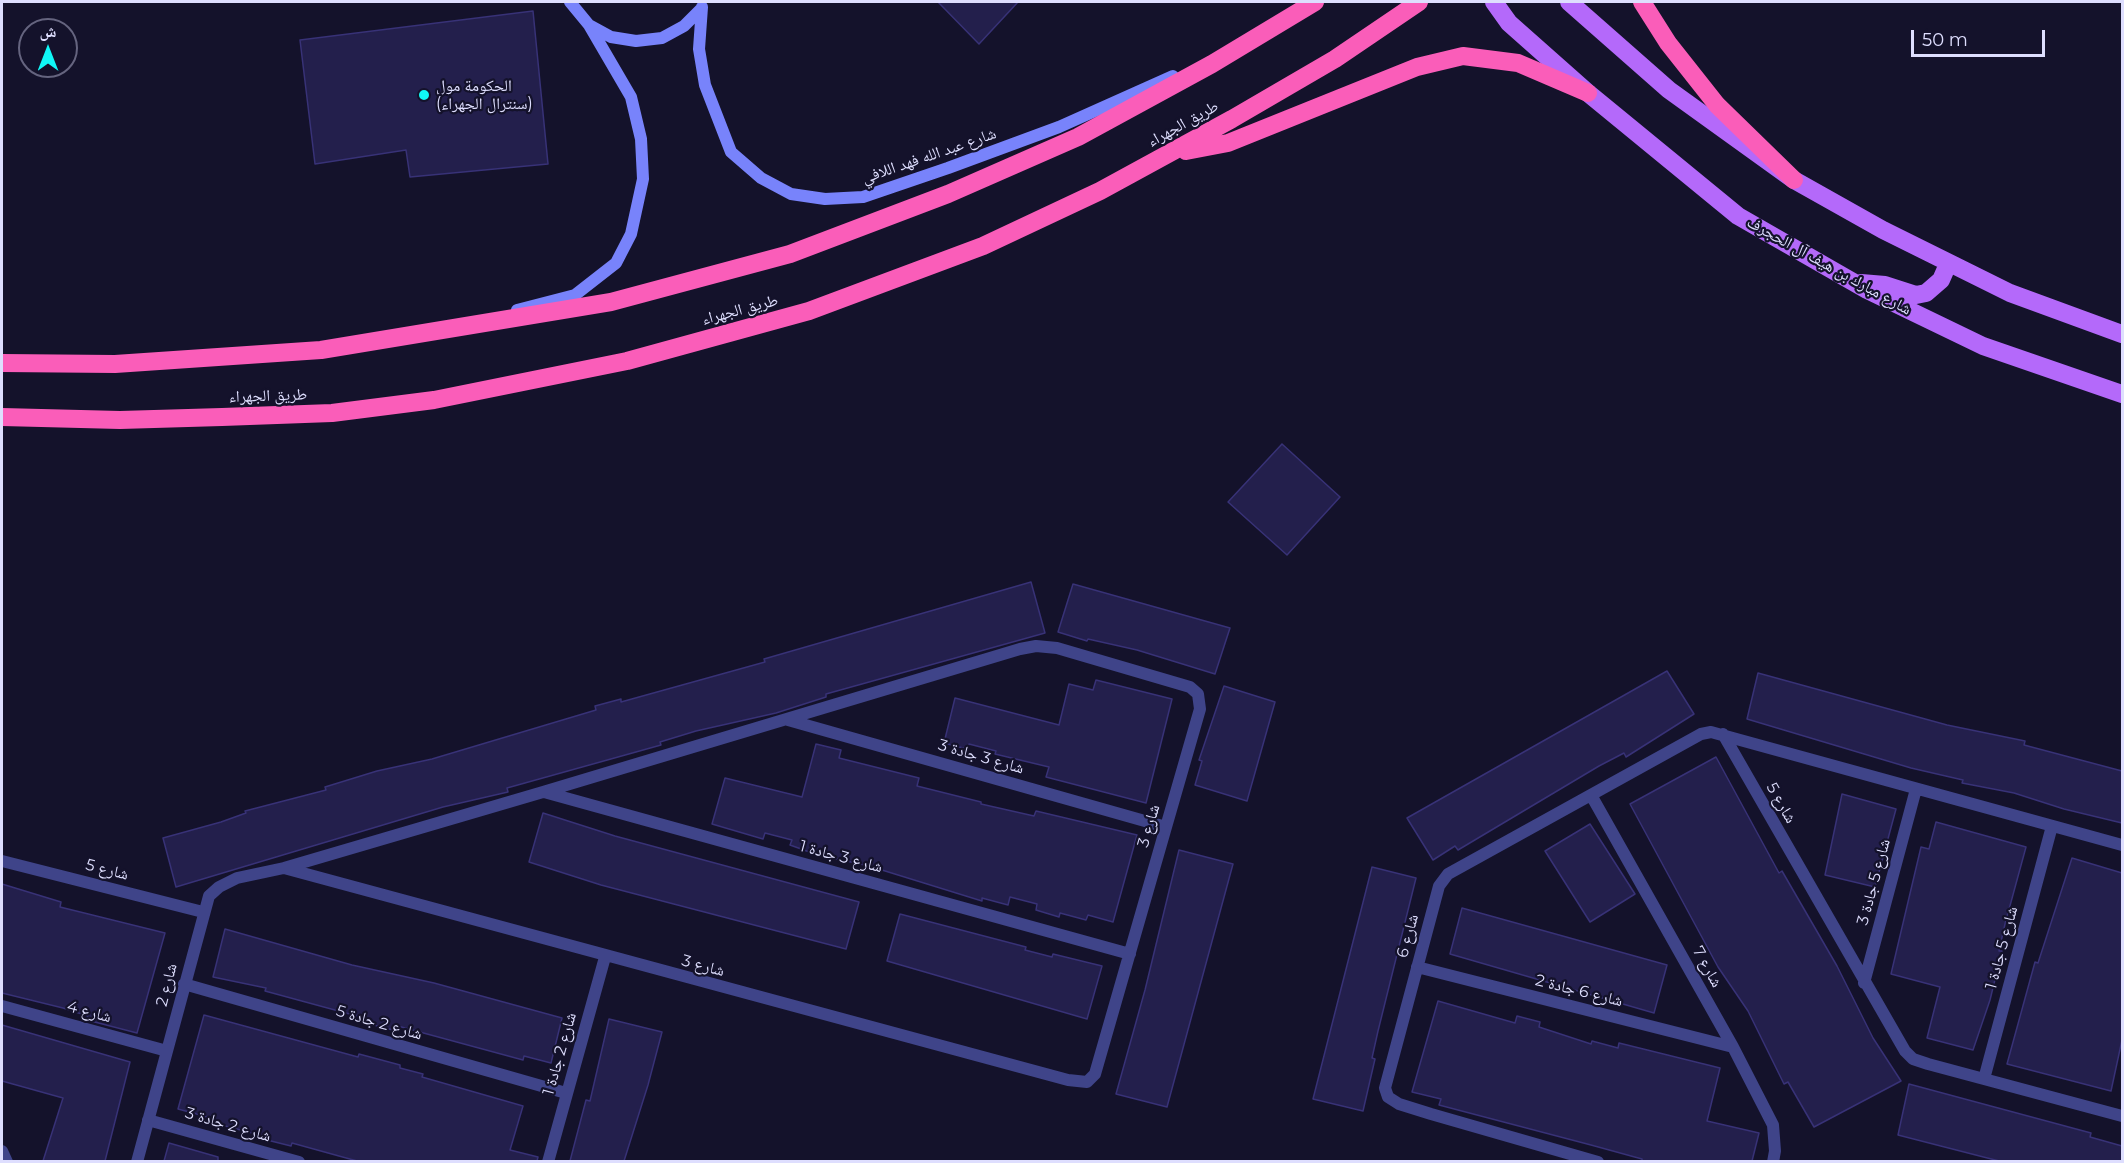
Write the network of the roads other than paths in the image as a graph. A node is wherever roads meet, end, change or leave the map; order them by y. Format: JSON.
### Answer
{"nodes":[{"id":1,"x":570,"y":2,"type":"edge"},
{"id":2,"x":1316,"y":2,"type":"edge"},
{"id":3,"x":1419,"y":2,"type":"edge"},
{"id":4,"x":1494,"y":2,"type":"edge"},
{"id":5,"x":1569,"y":2,"type":"edge"},
{"id":6,"x":1642,"y":2,"type":"edge"},
{"id":7,"x":704,"y":4,"type":"edge"},
{"id":8,"x":589,"y":25,"type":"junction"},
{"id":9,"x":1245,"y":44,"type":"junction"},
{"id":10,"x":1588,"y":93,"type":"junction"},
{"id":11,"x":1170,"y":153,"type":"junction"},
{"id":12,"x":1794,"y":180,"type":"junction"},
{"id":13,"x":1948,"y":264,"type":"junction"},
{"id":14,"x":1856,"y":284,"type":"junction"},
{"id":15,"x":431,"y":332,"type":"junction"},
{"id":16,"x":2122,"y":334,"type":"edge"},
{"id":17,"x":2,"y":363,"type":"edge"},
{"id":18,"x":2122,"y":394,"type":"edge"},
{"id":19,"x":2,"y":417,"type":"edge"},
{"id":20,"x":788,"y":720,"type":"junction"},
{"id":21,"x":1723,"y":734,"type":"junction"},
{"id":22,"x":1916,"y":789,"type":"junction"},
{"id":23,"x":543,"y":792,"type":"junction"},
{"id":24,"x":1591,"y":795,"type":"junction"},
{"id":25,"x":2052,"y":826,"type":"junction"},
{"id":26,"x":1166,"y":827,"type":"junction"},
{"id":27,"x":2122,"y":845,"type":"edge"},
{"id":28,"x":2,"y":861,"type":"edge"},
{"id":29,"x":284,"y":868,"type":"junction"},
{"id":30,"x":203,"y":912,"type":"junction"},
{"id":31,"x":1130,"y":954,"type":"junction"},
{"id":32,"x":605,"y":957,"type":"junction"},
{"id":33,"x":1417,"y":968,"type":"junction"},
{"id":34,"x":1864,"y":982,"type":"junction"},
{"id":35,"x":184,"y":984,"type":"junction"},
{"id":36,"x":2,"y":1006,"type":"edge"},
{"id":37,"x":1733,"y":1047,"type":"junction"},
{"id":38,"x":167,"y":1051,"type":"junction"},
{"id":39,"x":1984,"y":1079,"type":"junction"},
{"id":40,"x":566,"y":1093,"type":"junction"},
{"id":41,"x":2122,"y":1114,"type":"edge"},
{"id":42,"x":148,"y":1119,"type":"junction"},
{"id":43,"x":2,"y":1151,"type":"edge"},
{"id":44,"x":7,"y":1161,"type":"edge"},
{"id":45,"x":137,"y":1161,"type":"edge"},
{"id":46,"x":299,"y":1161,"type":"edge"},
{"id":47,"x":548,"y":1161,"type":"edge"},
{"id":48,"x":1598,"y":1161,"type":"edge"},
{"id":49,"x":1773,"y":1161,"type":"edge"}],
"edges":[{"from":1,"to":8,"type":"street"},
{"from":2,"to":9,"type":"highway"},
{"from":3,"to":11,"type":"highway","name":"طريق الجهراء"},
{"from":4,"to":10,"type":"main road","name":"شارع مبارك بن هيف آل الحجرف"},
{"from":5,"to":12,"type":"main road"},
{"from":6,"to":12,"type":"highway"},
{"from":7,"to":8,"type":"street"},
{"from":7,"to":9,"type":"street","name":"شارع عبد الله فهد اللافي"},
{"from":8,"to":15,"type":"street"},
{"from":9,"to":15,"type":"highway"},
{"from":10,"to":11,"type":"highway"},
{"from":10,"to":14,"type":"main road","name":"شارع مبارك بن هيف آل الحجرف"},
{"from":11,"to":19,"type":"highway","name":"طريق الجهراء"},
{"from":12,"to":13,"type":"main road"},
{"from":13,"to":14,"type":"main road"},
{"from":13,"to":16,"type":"main road"},
{"from":14,"to":18,"type":"main road","name":"شارع مبارك بن هيف آل الحجرف"},
{"from":15,"to":17,"type":"highway"},
{"from":20,"to":23,"type":"street","name":"شارع 3"},
{"from":20,"to":26,"type":"street","name":"شارع 3 جادة 3"},
{"from":20,"to":26,"type":"street","name":"شارع 3"},
{"from":21,"to":22,"type":"street"},
{"from":21,"to":24,"type":"street","name":"شارع 6"},
{"from":21,"to":34,"type":"street","name":"شارع 5"},
{"from":22,"to":25,"type":"street"},
{"from":22,"to":34,"type":"street","name":"شارع 5 جادة 3"},
{"from":23,"to":29,"type":"street","name":"شارع 3"},
{"from":23,"to":31,"type":"street","name":"شارع 3 جادة 1"},
{"from":24,"to":33,"type":"street","name":"شارع 6"},
{"from":24,"to":37,"type":"street","name":"شارع 7"},
{"from":25,"to":27,"type":"street"},
{"from":25,"to":39,"type":"street","name":"شارع 5 جادة 1"},
{"from":26,"to":31,"type":"street","name":"شارع 3"},
{"from":28,"to":30,"type":"street","name":"شارع 5"},
{"from":29,"to":30,"type":"street","name":"شارع 2"},
{"from":29,"to":32,"type":"street","name":"شارع 3"},
{"from":30,"to":35,"type":"street","name":"شارع 2"},
{"from":31,"to":32,"type":"street","name":"شارع 3"},
{"from":32,"to":40,"type":"street","name":"شارع 2 جادة 1"},
{"from":33,"to":37,"type":"street","name":"شارع 6 جادة 2"},
{"from":33,"to":48,"type":"street","name":"شارع 6"},
{"from":34,"to":39,"type":"street","name":"شارع 5"},
{"from":35,"to":38,"type":"street","name":"شارع 2"},
{"from":35,"to":40,"type":"street","name":"شارع 2 جادة 5"},
{"from":36,"to":38,"type":"street","name":"شارع 4"},
{"from":37,"to":49,"type":"street","name":"شارع 7"},
{"from":38,"to":42,"type":"street","name":"شارع 2"},
{"from":39,"to":41,"type":"street","name":"شارع 5"},
{"from":40,"to":47,"type":"street","name":"شارع 2 جادة 1"},
{"from":42,"to":45,"type":"street","name":"شارع 2"},
{"from":42,"to":46,"type":"street","name":"شارع 2 جادة 3"},
{"from":43,"to":44,"type":"street"}]}
